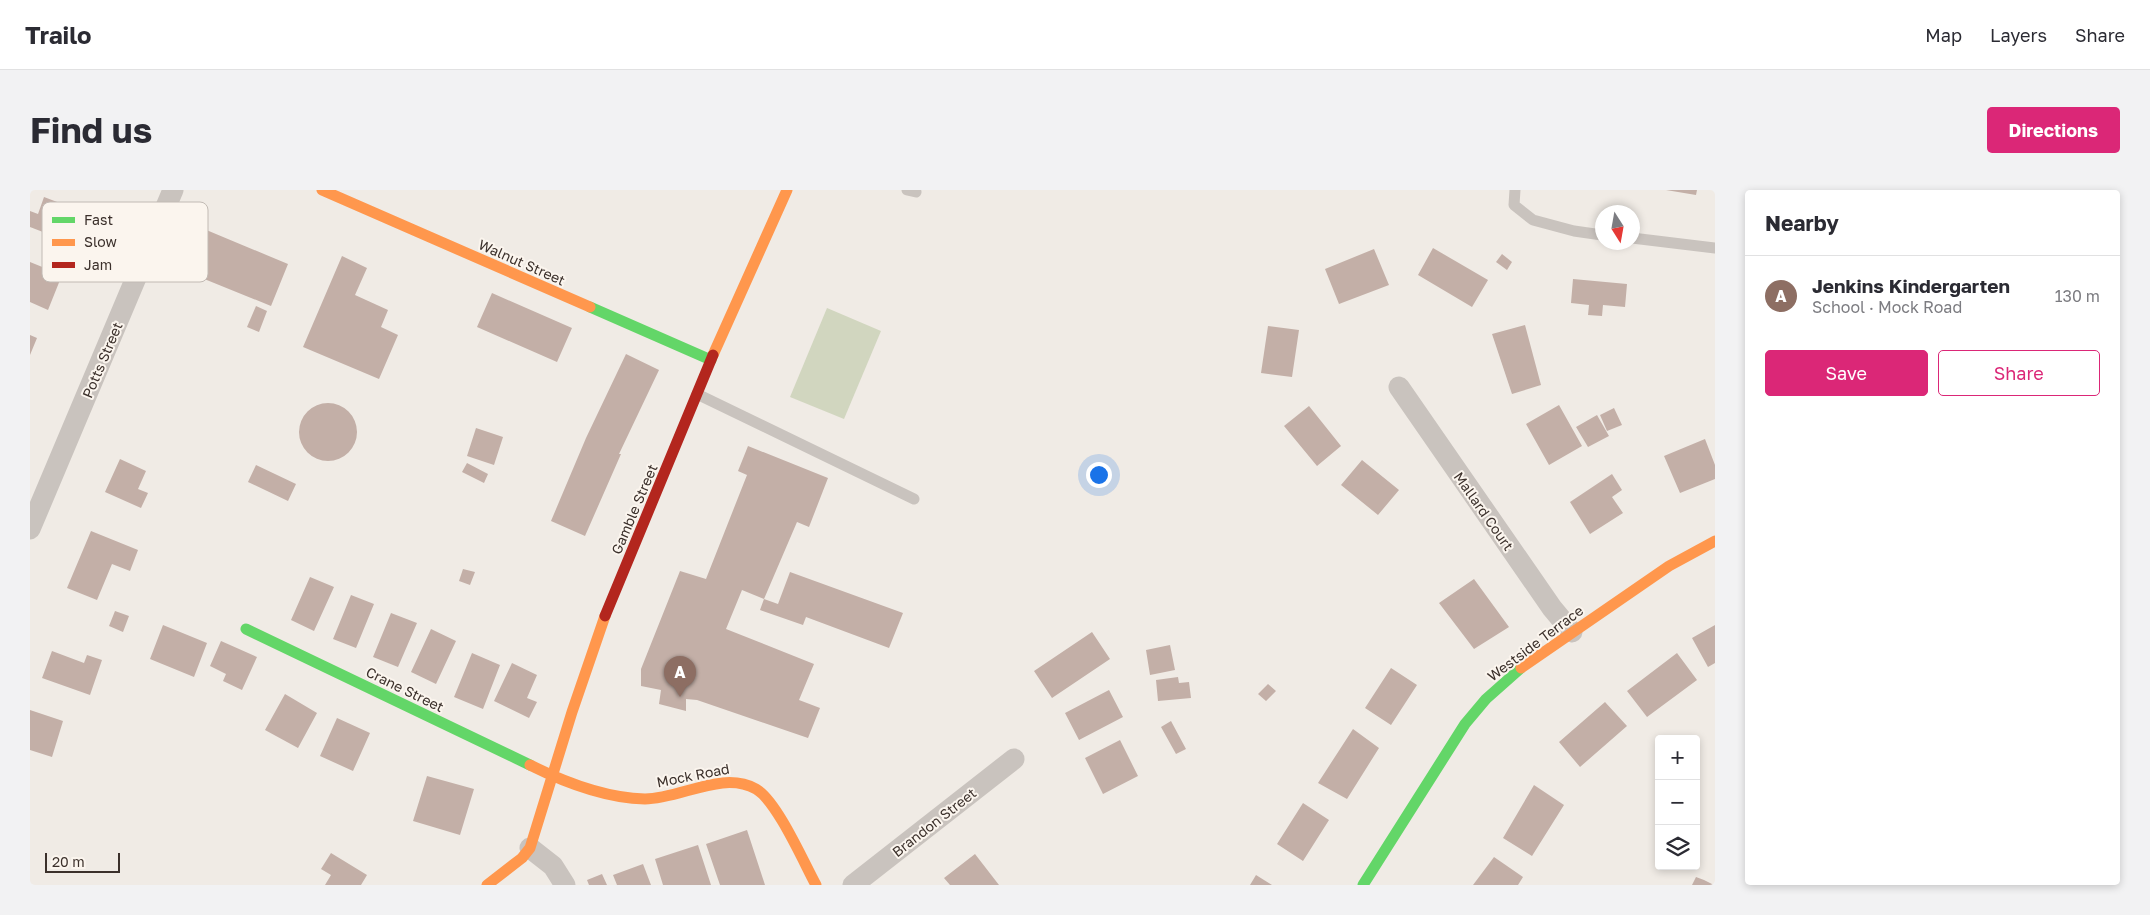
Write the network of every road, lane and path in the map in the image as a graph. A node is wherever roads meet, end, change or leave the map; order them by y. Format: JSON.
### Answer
{"nodes":[{"id":1,"x":172,"y":190,"type":"edge"},
{"id":2,"x":322,"y":190,"type":"edge"},
{"id":3,"x":787,"y":190,"type":"edge"},
{"id":4,"x":1514,"y":190,"type":"edge"},
{"id":5,"x":167,"y":202,"type":"edge"},
{"id":6,"x":1595,"y":234,"type":"edge"},
{"id":7,"x":1640,"y":239,"type":"edge"},
{"id":8,"x":1715,"y":248,"type":"edge"},
{"id":9,"x":133,"y":282,"type":"edge"},
{"id":10,"x":711,"y":360,"type":"junction"},
{"id":11,"x":1398,"y":387,"type":"dead end"},
{"id":12,"x":697,"y":394,"type":"junction"},
{"id":13,"x":914,"y":499,"type":"dead end"},
{"id":14,"x":30,"y":529,"type":"edge"},
{"id":15,"x":1715,"y":541,"type":"edge"},
{"id":16,"x":246,"y":630,"type":"dead end"},
{"id":17,"x":1572,"y":632,"type":"junction"},
{"id":18,"x":1014,"y":759,"type":"dead end"},
{"id":19,"x":552,"y":776,"type":"junction"},
{"id":20,"x":530,"y":848,"type":"junction"},
{"id":21,"x":487,"y":885,"type":"edge"},
{"id":22,"x":565,"y":885,"type":"edge"},
{"id":23,"x":816,"y":885,"type":"edge"},
{"id":24,"x":853,"y":885,"type":"edge"},
{"id":25,"x":1363,"y":885,"type":"edge"}],
"edges":[{"from":1,"to":5,"type":"street","name":"Potts Street"},
{"from":2,"to":10,"type":"street","name":"Walnut Street"},
{"from":3,"to":10,"type":"street","name":"Gamble Street"},
{"from":4,"to":6,"type":"lane"},
{"from":7,"to":8,"type":"lane"},
{"from":9,"to":14,"type":"street","name":"Potts Street"},
{"from":10,"to":12,"type":"street","name":"Gamble Street"},
{"from":11,"to":17,"type":"street","name":"Mallard Court"},
{"from":12,"to":13,"type":"lane"},
{"from":12,"to":19,"type":"street","name":"Gamble Street"},
{"from":15,"to":17,"type":"street","name":"Westside Terrace"},
{"from":16,"to":19,"type":"street","name":"Crane Street"},
{"from":17,"to":25,"type":"street","name":"Westside Terrace"},
{"from":18,"to":24,"type":"street","name":"Brandon Street"},
{"from":19,"to":20,"type":"street","name":"Gamble Street"},
{"from":19,"to":23,"type":"street","name":"Mock Road"},
{"from":20,"to":21,"type":"street"},
{"from":20,"to":22,"type":"street"}]}
